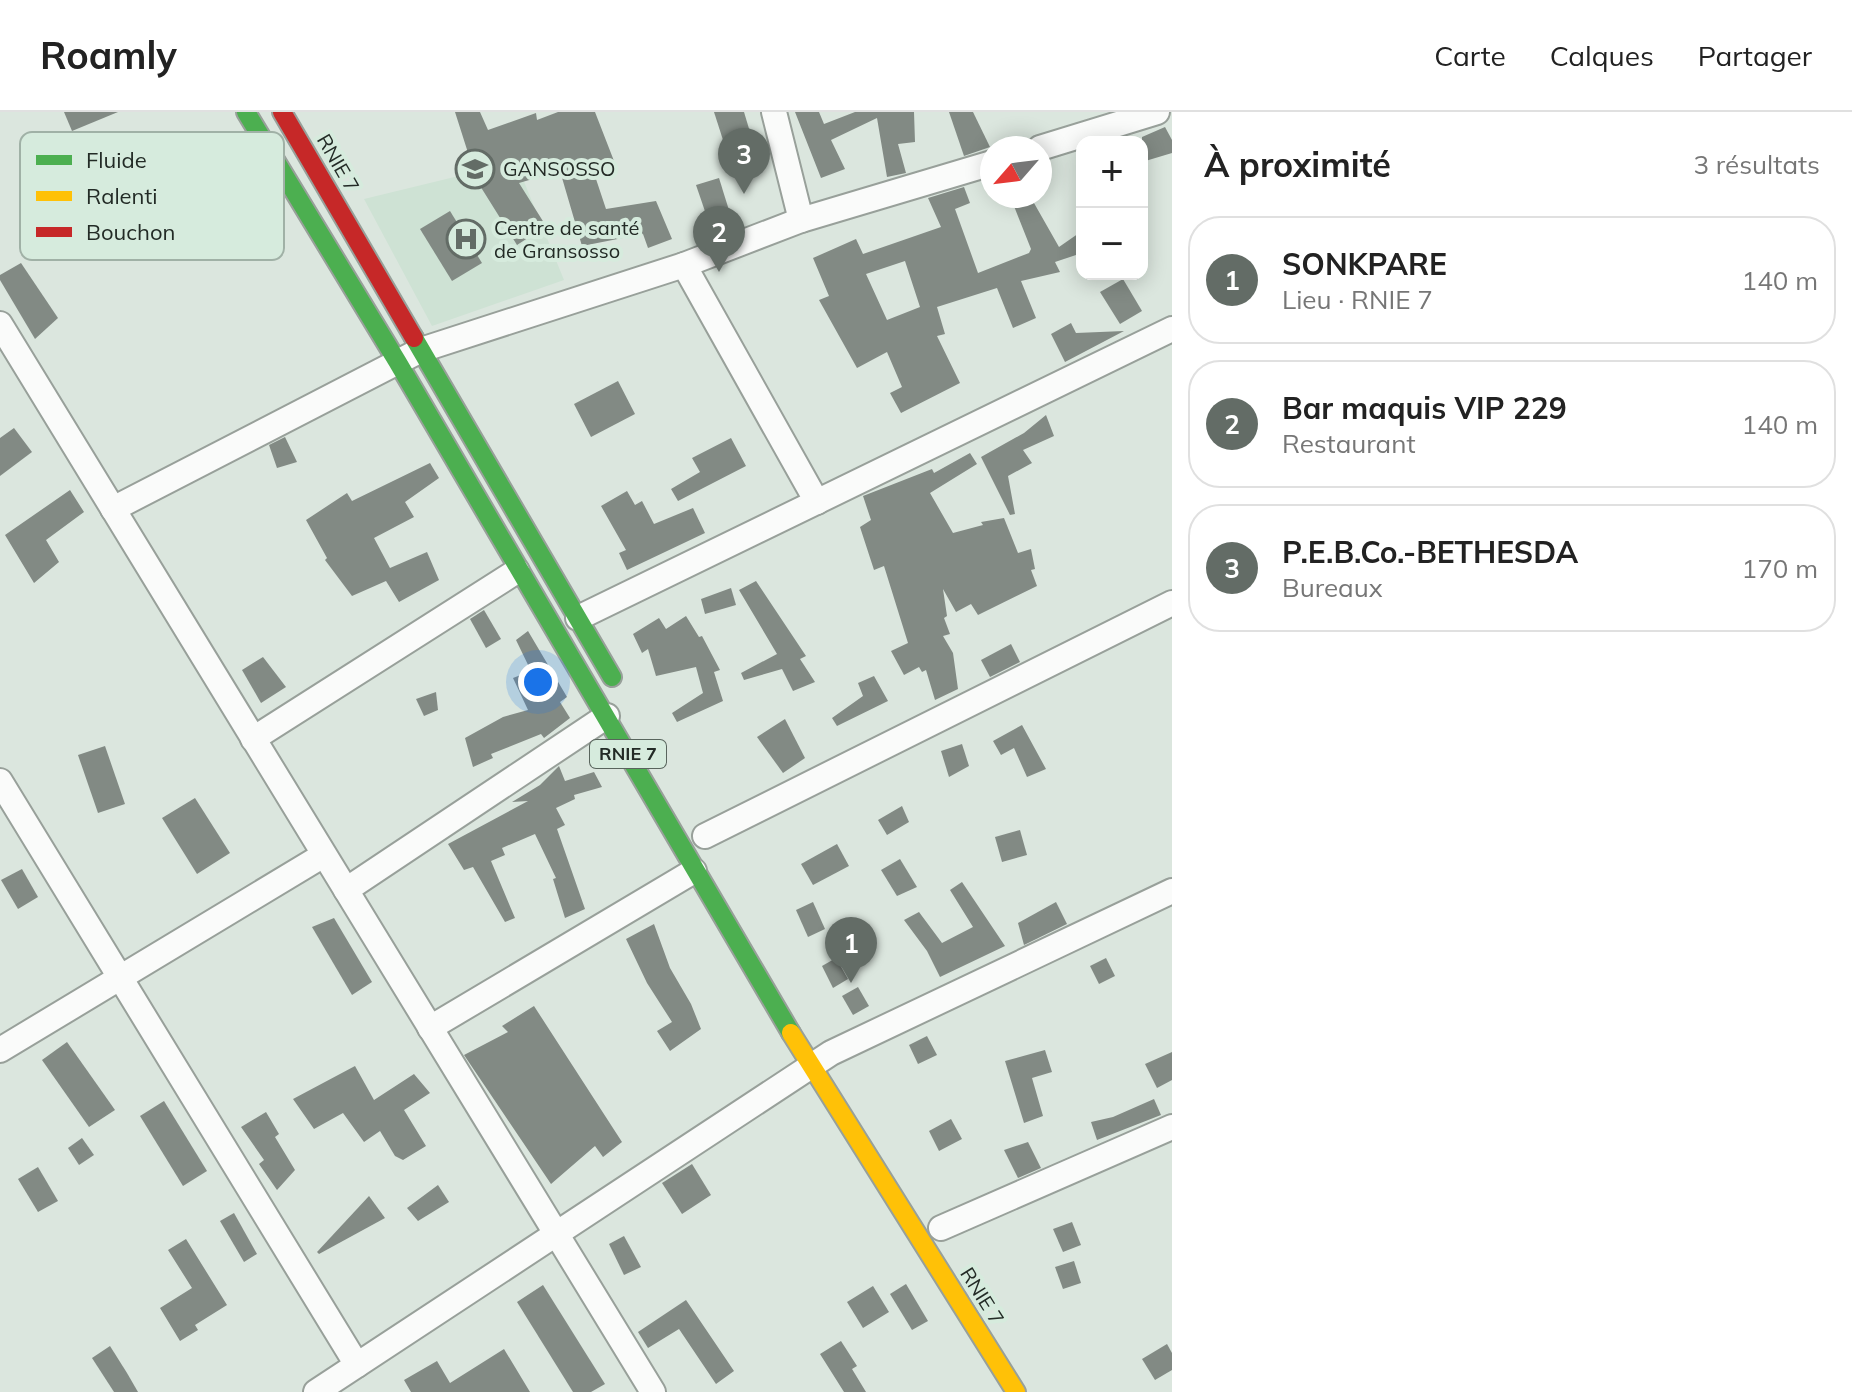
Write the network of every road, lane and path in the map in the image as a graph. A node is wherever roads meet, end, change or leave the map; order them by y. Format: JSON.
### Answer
{"nodes":[{"id":1,"x":246,"y":112,"type":"edge"},
{"id":2,"x":282,"y":112,"type":"edge"},
{"id":3,"x":774,"y":112,"type":"edge"},
{"id":4,"x":1157,"y":112,"type":"edge"},
{"id":5,"x":258,"y":132,"type":"edge"},
{"id":6,"x":1052,"y":144,"type":"edge"},
{"id":7,"x":980,"y":167,"type":"edge"},
{"id":8,"x":284,"y":175,"type":"edge"},
{"id":9,"x":801,"y":220,"type":"junction"},
{"id":10,"x":684,"y":265,"type":"junction"},
{"id":11,"x":0,"y":324,"type":"edge"},
{"id":12,"x":1172,"y":329,"type":"edge"},
{"id":13,"x":421,"y":350,"type":"junction"},
{"id":14,"x":397,"y":361,"type":"junction"},
{"id":15,"x":817,"y":502,"type":"junction"},
{"id":16,"x":113,"y":509,"type":"junction"},
{"id":17,"x":517,"y":571,"type":"junction"},
{"id":18,"x":1172,"y":603,"type":"edge"},
{"id":19,"x":578,"y":618,"type":"junction"},
{"id":20,"x":620,"y":691,"type":"dead end"},
{"id":21,"x":607,"y":716,"type":"junction"},
{"id":22,"x":253,"y":739,"type":"junction"},
{"id":23,"x":0,"y":781,"type":"edge"},
{"id":24,"x":701,"y":829,"type":"joint"},
{"id":25,"x":322,"y":856,"type":"junction"},
{"id":26,"x":717,"y":858,"type":"dead end"},
{"id":27,"x":694,"y":871,"type":"junction"},
{"id":28,"x":346,"y":890,"type":"junction"},
{"id":29,"x":1172,"y":891,"type":"edge"},
{"id":30,"x":120,"y":977,"type":"junction"},
{"id":31,"x":430,"y":1028,"type":"junction"},
{"id":32,"x":0,"y":1050,"type":"edge"},
{"id":33,"x":826,"y":1057,"type":"junction"},
{"id":34,"x":1172,"y":1127,"type":"edge"},
{"id":35,"x":941,"y":1228,"type":"dead end"},
{"id":36,"x":556,"y":1233,"type":"junction"},
{"id":37,"x":357,"y":1365,"type":"junction"},
{"id":38,"x":316,"y":1392,"type":"edge"},
{"id":39,"x":653,"y":1392,"type":"edge"},
{"id":40,"x":1016,"y":1392,"type":"edge"}],
"edges":[{"from":1,"to":5,"type":"main road","name":"RNIE 7","number":"RNIE 7"},
{"from":2,"to":13,"type":"main road","name":"RNIE 7","number":"RNIE 7"},
{"from":3,"to":9,"type":"street"},
{"from":4,"to":6,"type":"street"},
{"from":7,"to":9,"type":"street"},
{"from":8,"to":14,"type":"main road","name":"RNIE 7","number":"RNIE 7"},
{"from":9,"to":10,"type":"street"},
{"from":10,"to":13,"type":"street"},
{"from":10,"to":15,"type":"street"},
{"from":11,"to":16,"type":"street"},
{"from":12,"to":15,"type":"street"},
{"from":13,"to":14,"type":"street"},
{"from":13,"to":19,"type":"main road","name":"RNIE 7","number":"RNIE 7"},
{"from":14,"to":16,"type":"street"},
{"from":14,"to":17,"type":"main road","name":"RNIE 7","number":"RNIE 7"},
{"from":15,"to":19,"type":"street"},
{"from":16,"to":22,"type":"street"},
{"from":17,"to":21,"type":"main road","name":"RNIE 7","number":"RNIE 7"},
{"from":17,"to":22,"type":"street"},
{"from":18,"to":24,"type":"street"},
{"from":19,"to":20,"type":"main road","name":"RNIE 7","number":"RNIE 7"},
{"from":21,"to":27,"type":"main road","name":"RNIE 7","number":"RNIE 7"},
{"from":21,"to":28,"type":"street"},
{"from":22,"to":25,"type":"street"},
{"from":23,"to":30,"type":"street"},
{"from":24,"to":26,"type":"main road"},
{"from":25,"to":28,"type":"street"},
{"from":25,"to":30,"type":"street"},
{"from":27,"to":31,"type":"street"},
{"from":27,"to":33,"type":"main road","name":"RNIE 7","number":"RNIE 7"},
{"from":28,"to":31,"type":"street"},
{"from":29,"to":33,"type":"street"},
{"from":30,"to":32,"type":"street"},
{"from":30,"to":37,"type":"street"},
{"from":31,"to":36,"type":"street"},
{"from":33,"to":36,"type":"street"},
{"from":33,"to":40,"type":"main road","name":"RNIE 7","number":"RNIE 7"},
{"from":34,"to":35,"type":"street"},
{"from":36,"to":37,"type":"street"},
{"from":36,"to":39,"type":"street"},
{"from":37,"to":38,"type":"street"}]}
